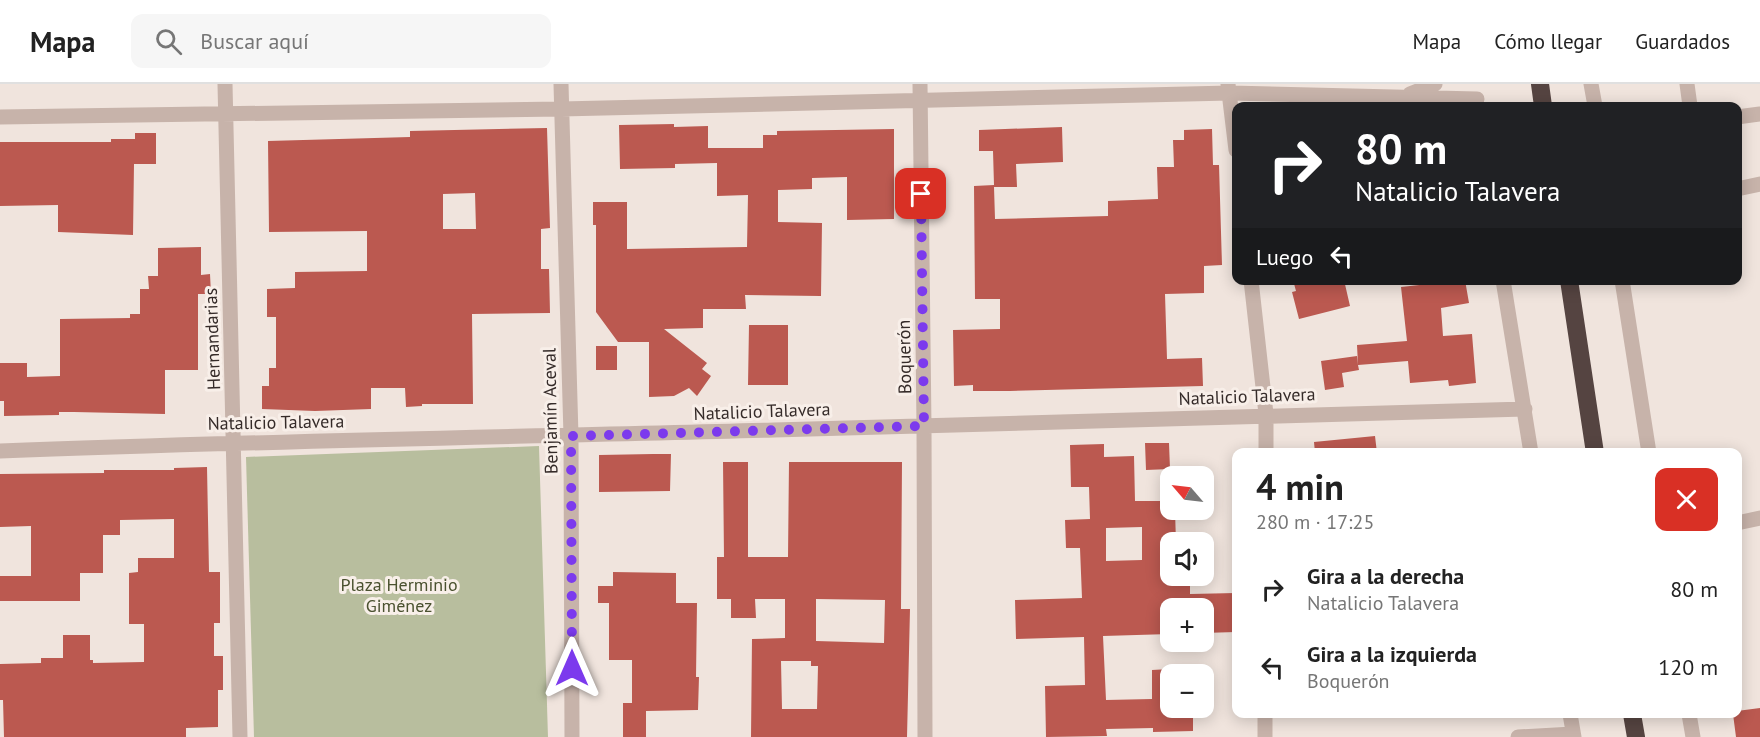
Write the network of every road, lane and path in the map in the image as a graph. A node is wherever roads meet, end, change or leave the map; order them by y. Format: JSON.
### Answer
{"nodes":[{"id":1,"x":225,"y":84,"type":"edge"},
{"id":2,"x":561,"y":84,"type":"edge"},
{"id":3,"x":920,"y":84,"type":"edge"},
{"id":4,"x":1435,"y":84,"type":"edge"},
{"id":5,"x":1540,"y":84,"type":"edge"},
{"id":6,"x":1591,"y":84,"type":"edge"},
{"id":7,"x":1687,"y":84,"type":"edge"},
{"id":8,"x":1229,"y":89,"type":"edge"},
{"id":9,"x":1477,"y":96,"type":"edge"},
{"id":10,"x":1403,"y":97,"type":"junction"},
{"id":11,"x":1426,"y":98,"type":"junction"},
{"id":12,"x":920,"y":101,"type":"junction"},
{"id":13,"x":1435,"y":102,"type":"edge"},
{"id":14,"x":1542,"y":102,"type":"edge"},
{"id":15,"x":1594,"y":102,"type":"edge"},
{"id":16,"x":1689,"y":102,"type":"edge"},
{"id":17,"x":561,"y":109,"type":"junction"},
{"id":18,"x":225,"y":114,"type":"junction"},
{"id":19,"x":1760,"y":114,"type":"edge"},
{"id":20,"x":1232,"y":115,"type":"edge"},
{"id":21,"x":1742,"y":116,"type":"edge"},
{"id":22,"x":0,"y":117,"type":"edge"},
{"id":23,"x":1760,"y":184,"type":"edge"},
{"id":24,"x":1742,"y":188,"type":"edge"},
{"id":25,"x":1252,"y":285,"type":"edge"},
{"id":26,"x":1504,"y":285,"type":"edge"},
{"id":27,"x":1570,"y":285,"type":"edge"},
{"id":28,"x":1623,"y":285,"type":"edge"},
{"id":29,"x":1525,"y":409,"type":"junction"},
{"id":30,"x":1266,"y":414,"type":"junction"},
{"id":31,"x":924,"y":426,"type":"junction"},
{"id":32,"x":571,"y":436,"type":"junction"},
{"id":33,"x":234,"y":442,"type":"junction"},
{"id":34,"x":1266,"y":448,"type":"edge"},
{"id":35,"x":1530,"y":448,"type":"edge"},
{"id":36,"x":1594,"y":448,"type":"edge"},
{"id":37,"x":1648,"y":448,"type":"edge"},
{"id":38,"x":0,"y":451,"type":"edge"},
{"id":39,"x":1760,"y":518,"type":"edge"},
{"id":40,"x":1742,"y":522,"type":"edge"},
{"id":41,"x":1265,"y":718,"type":"edge"},
{"id":42,"x":1571,"y":718,"type":"edge"},
{"id":43,"x":1633,"y":718,"type":"edge"},
{"id":44,"x":1690,"y":718,"type":"edge"},
{"id":45,"x":1573,"y":736,"type":"edge"},
{"id":46,"x":240,"y":737,"type":"edge"},
{"id":47,"x":572,"y":737,"type":"edge"},
{"id":48,"x":925,"y":737,"type":"edge"},
{"id":49,"x":1265,"y":737,"type":"edge"},
{"id":50,"x":1518,"y":737,"type":"edge"},
{"id":51,"x":1636,"y":737,"type":"edge"},
{"id":52,"x":1693,"y":737,"type":"edge"}],
"edges":[{"from":1,"to":18,"type":"street","name":"Hernandarias"},
{"from":2,"to":17,"type":"street","name":"Benjamín Aceval"},
{"from":3,"to":12,"type":"street","name":"Boquerón"},
{"from":4,"to":10,"type":"street"},
{"from":5,"to":14,"type":"highway"},
{"from":6,"to":15,"type":"street"},
{"from":7,"to":16,"type":"street"},
{"from":8,"to":10,"type":"street"},
{"from":8,"to":12,"type":"street"},
{"from":8,"to":20,"type":"street"},
{"from":9,"to":11,"type":"street"},
{"from":10,"to":11,"type":"street"},
{"from":11,"to":13,"type":"street"},
{"from":12,"to":17,"type":"street"},
{"from":12,"to":31,"type":"street","name":"Boquerón"},
{"from":17,"to":18,"type":"street"},
{"from":17,"to":32,"type":"street","name":"Benjamín Aceval"},
{"from":18,"to":22,"type":"street"},
{"from":18,"to":33,"type":"street","name":"Hernandarias"},
{"from":19,"to":21,"type":"street"},
{"from":23,"to":24,"type":"street"},
{"from":25,"to":30,"type":"street"},
{"from":26,"to":29,"type":"street"},
{"from":27,"to":36,"type":"highway"},
{"from":28,"to":37,"type":"street"},
{"from":29,"to":30,"type":"street","name":"Natalicio Talavera"},
{"from":29,"to":35,"type":"street"},
{"from":30,"to":31,"type":"street","name":"Natalicio Talavera"},
{"from":30,"to":34,"type":"street"},
{"from":31,"to":32,"type":"street","name":"Natalicio Talavera"},
{"from":31,"to":48,"type":"street","name":"Boquerón"},
{"from":32,"to":33,"type":"street","name":"Natalicio Talavera"},
{"from":32,"to":47,"type":"street","name":"Benjamín Aceval"},
{"from":33,"to":38,"type":"street","name":"Natalicio Talavera"},
{"from":33,"to":46,"type":"street","name":"Hernandarias"},
{"from":39,"to":40,"type":"street"},
{"from":41,"to":49,"type":"street"},
{"from":42,"to":45,"type":"street"},
{"from":43,"to":51,"type":"highway"},
{"from":44,"to":52,"type":"street"},
{"from":45,"to":50,"type":"street"}]}
